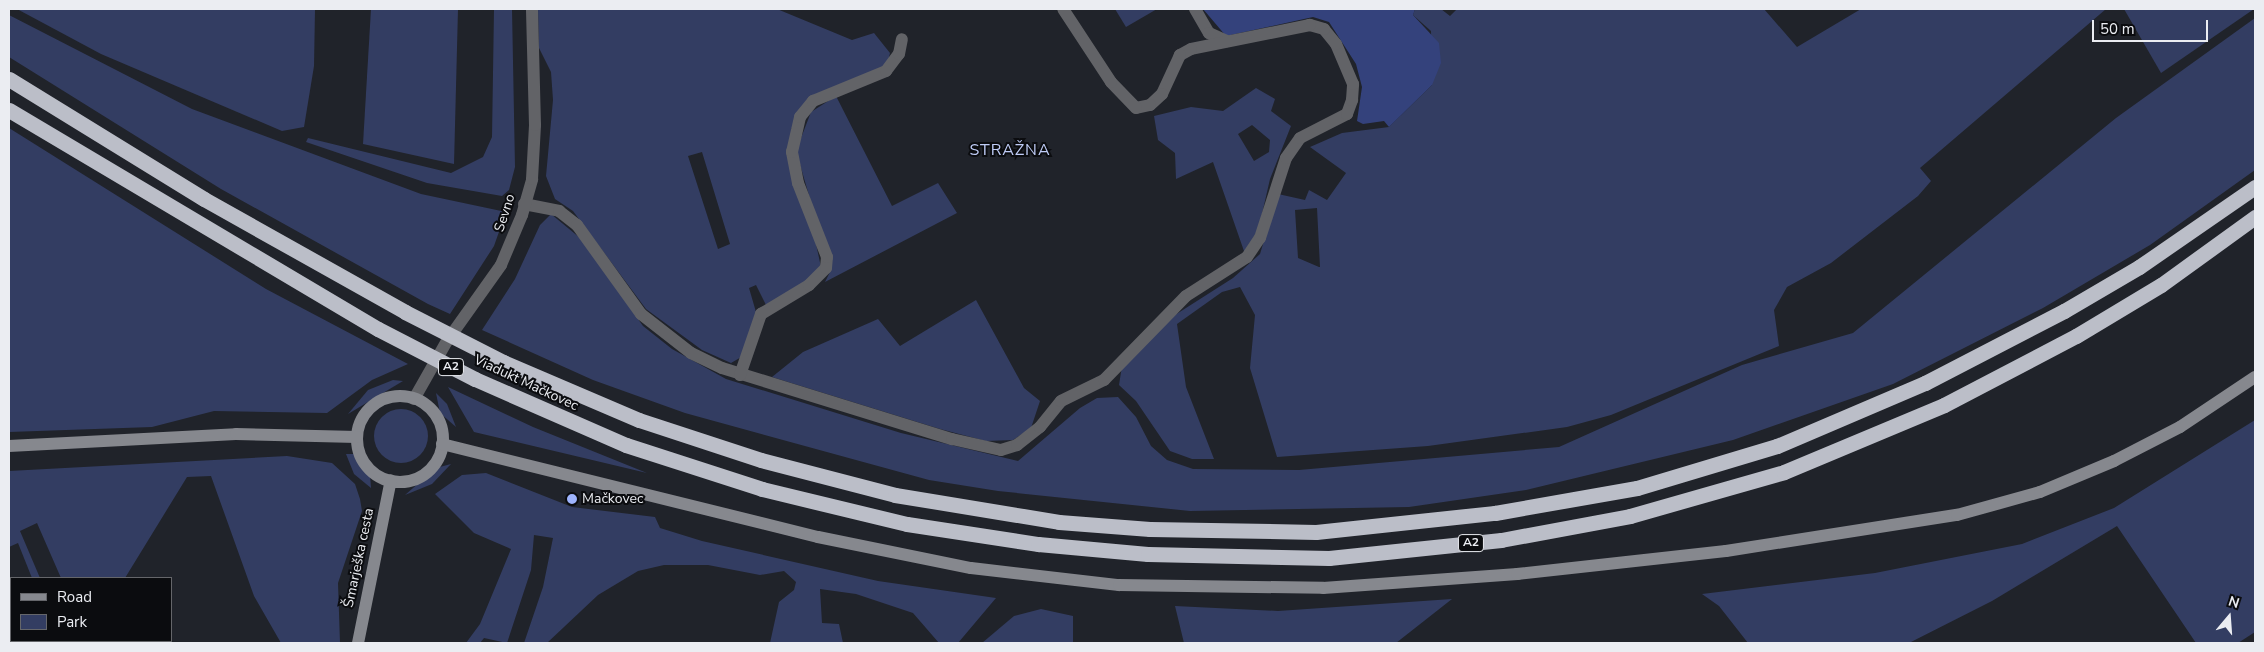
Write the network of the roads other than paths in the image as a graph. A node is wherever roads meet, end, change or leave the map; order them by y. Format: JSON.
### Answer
{"nodes":[{"id":1,"x":532,"y":9,"type":"edge"},
{"id":2,"x":1063,"y":9,"type":"edge"},
{"id":3,"x":1196,"y":9,"type":"edge"},
{"id":4,"x":902,"y":39,"type":"dead end"},
{"id":5,"x":1227,"y":41,"type":"junction"},
{"id":6,"x":9,"y":79,"type":"edge"},
{"id":7,"x":9,"y":110,"type":"edge"},
{"id":8,"x":2255,"y":187,"type":"edge"},
{"id":9,"x":524,"y":204,"type":"junction"},
{"id":10,"x":2255,"y":217,"type":"edge"},
{"id":11,"x":740,"y":375,"type":"junction"},
{"id":12,"x":2255,"y":377,"type":"edge"},
{"id":13,"x":414,"y":399,"type":"junction"},
{"id":14,"x":357,"y":436,"type":"junction"},
{"id":15,"x":442,"y":444,"type":"junction"},
{"id":16,"x":9,"y":446,"type":"edge"},
{"id":17,"x":391,"y":480,"type":"junction"},
{"id":18,"x":358,"y":643,"type":"edge"}],
"edges":[{"from":1,"to":9,"type":"street","name":"Sevno"},
{"from":2,"to":5,"type":"street"},
{"from":3,"to":5,"type":"street"},
{"from":4,"to":11,"type":"street"},
{"from":5,"to":11,"type":"street"},
{"from":6,"to":8,"type":"highway","name":"Viadukt Mačkovec","number":"A2"},
{"from":7,"to":10,"type":"highway","name":"Viadukt Mačkovec","number":"A2"},
{"from":9,"to":11,"type":"street"},
{"from":9,"to":13,"type":"street","name":"Sevno"},
{"from":12,"to":15,"type":"main road"},
{"from":13,"to":14,"type":"main road"},
{"from":13,"to":15,"type":"main road"},
{"from":14,"to":16,"type":"main road"},
{"from":14,"to":17,"type":"main road"},
{"from":15,"to":17,"type":"main road"},
{"from":17,"to":18,"type":"main road","name":"Šmarješka cesta"}]}
